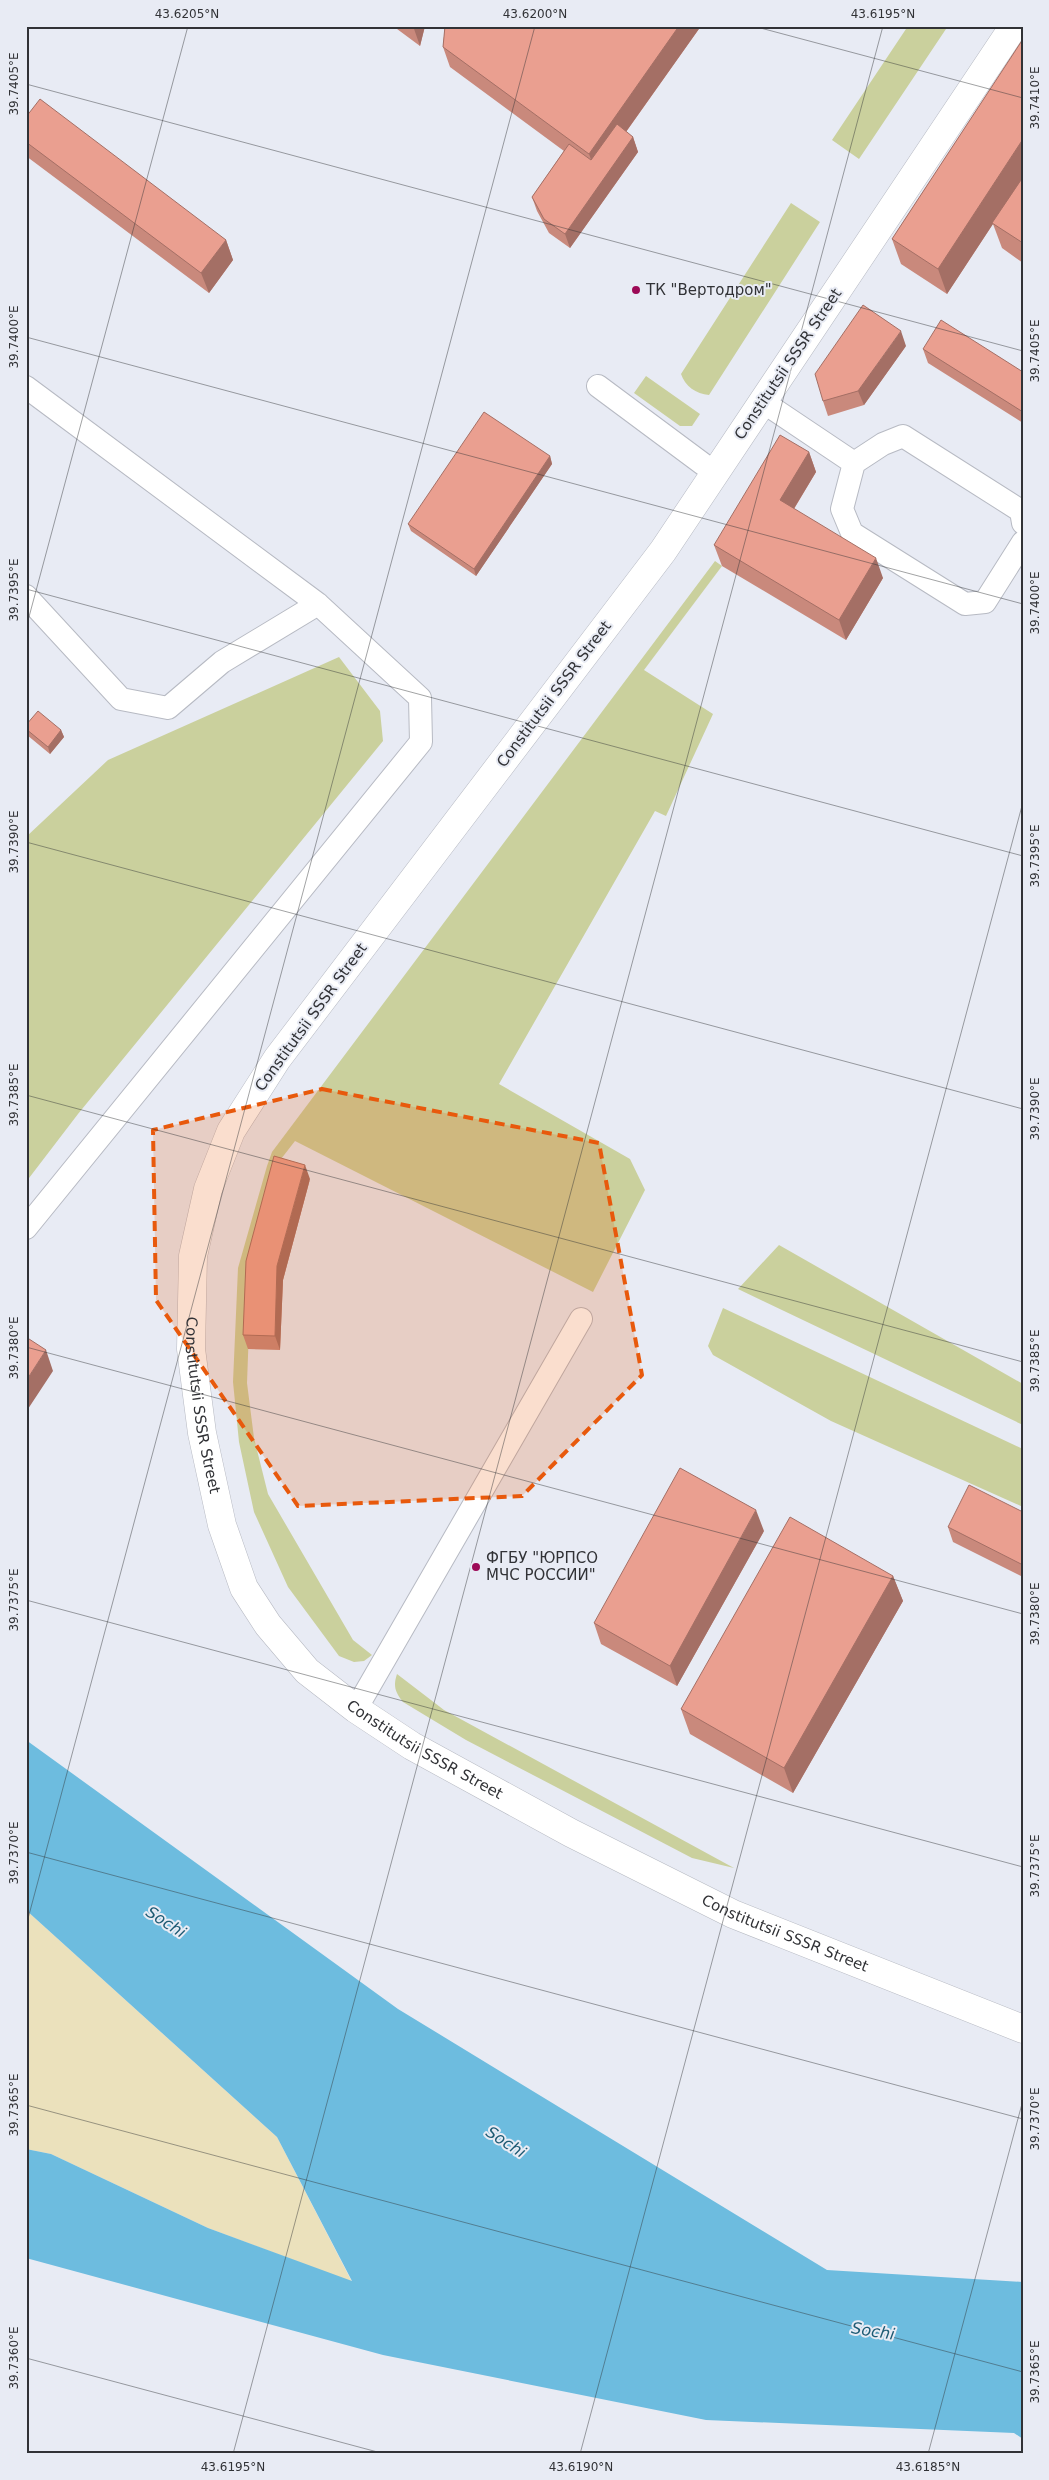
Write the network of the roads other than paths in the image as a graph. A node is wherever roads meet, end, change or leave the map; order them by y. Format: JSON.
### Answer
{"nodes":[{"id":1,"x":1014,"y":26,"type":"edge"},
{"id":2,"x":26,"y":386,"type":"edge"},
{"id":3,"x":598,"y":386,"type":"dead end"},
{"id":4,"x":763,"y":402,"type":"junction"},
{"id":5,"x":854,"y":463,"type":"junction"},
{"id":6,"x":715,"y":473,"type":"junction"},
{"id":7,"x":1023,"y":523,"type":"edge"},
{"id":8,"x":1023,"y":542,"type":"edge"},
{"id":9,"x":26,"y":596,"type":"edge"},
{"id":10,"x":318,"y":604,"type":"junction"},
{"id":11,"x":26,"y":1228,"type":"edge"},
{"id":12,"x":581,"y":1319,"type":"dead end"},
{"id":13,"x":356,"y":1709,"type":"junction"},
{"id":14,"x":1023,"y":2029,"type":"edge"}],
"edges":[{"from":1,"to":4,"type":"street","name":"Constitutsii SSSR Street"},
{"from":2,"to":10,"type":"lane"},
{"from":3,"to":6,"type":"lane"},
{"from":4,"to":5,"type":"lane"},
{"from":4,"to":6,"type":"street","name":"Constitutsii SSSR Street"},
{"from":5,"to":7,"type":"lane"},
{"from":5,"to":8,"type":"lane"},
{"from":6,"to":13,"type":"street","name":"Constitutsii SSSR Street"},
{"from":9,"to":10,"type":"lane"},
{"from":10,"to":11,"type":"lane"},
{"from":12,"to":13,"type":"lane"},
{"from":13,"to":14,"type":"street","name":"Constitutsii SSSR Street"}]}
